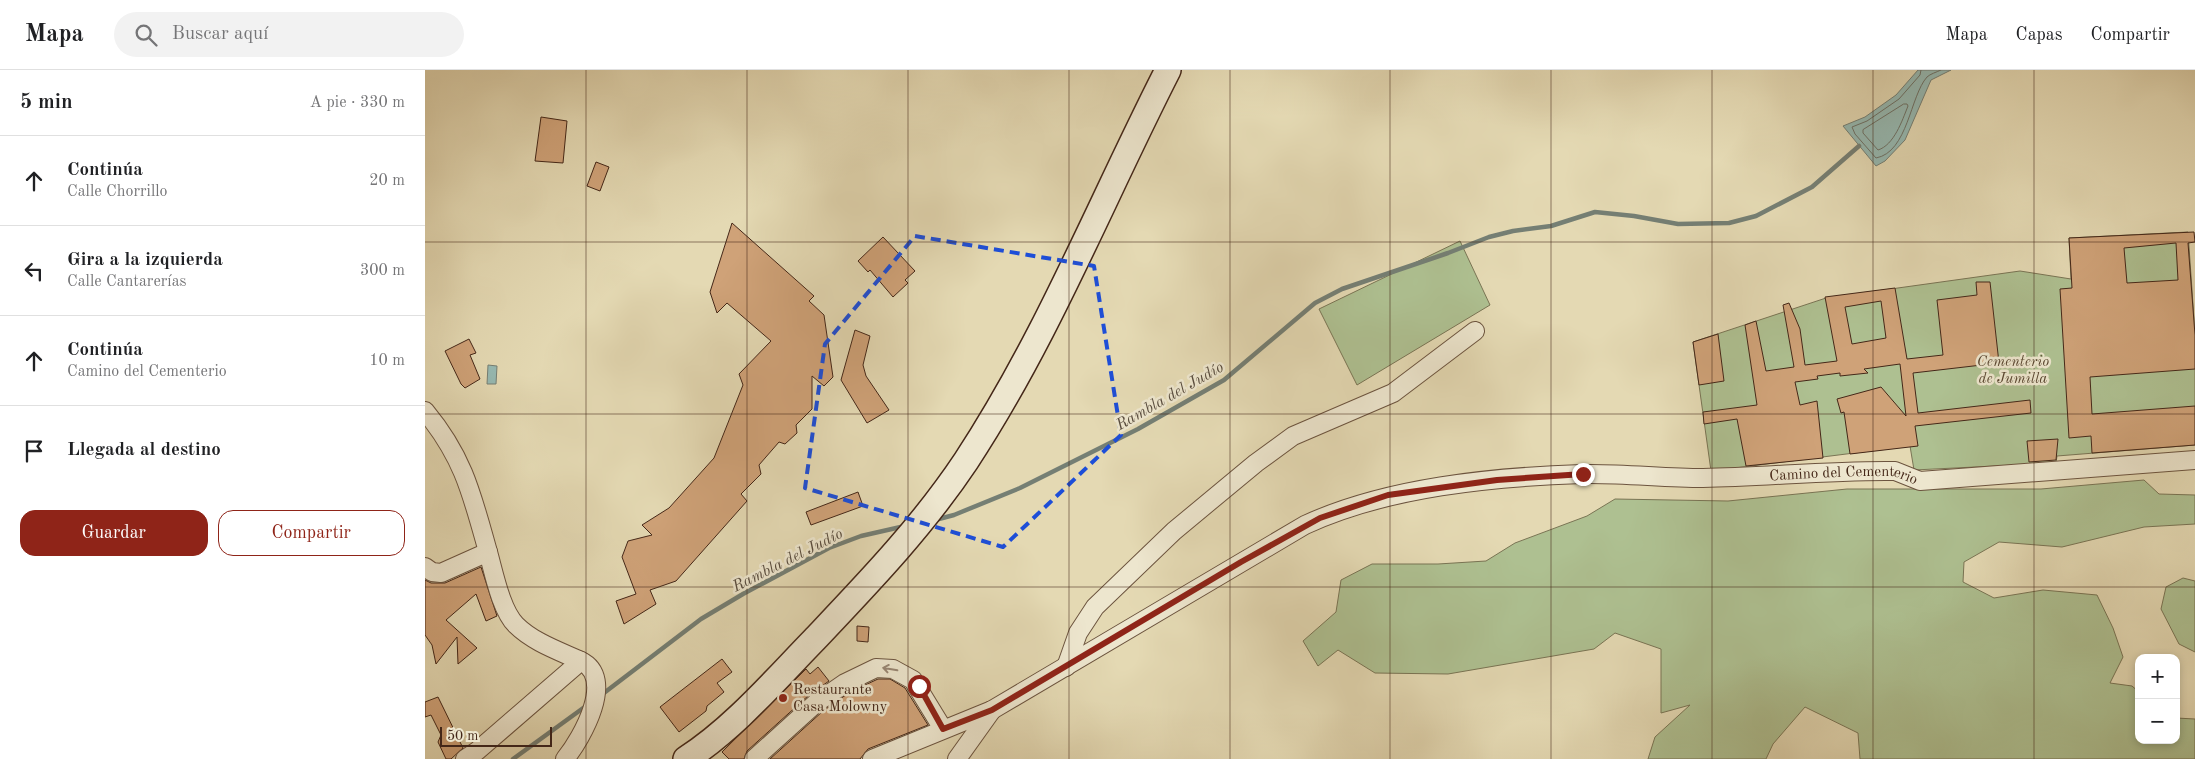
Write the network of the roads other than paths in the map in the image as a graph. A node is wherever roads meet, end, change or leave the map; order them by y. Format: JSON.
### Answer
{"nodes":[{"id":1,"x":1167,"y":70,"type":"edge"},
{"id":2,"x":1475,"y":331,"type":"dead end"},
{"id":3,"x":425,"y":411,"type":"edge"},
{"id":4,"x":2195,"y":460,"type":"edge"},
{"id":5,"x":488,"y":552,"type":"junction"},
{"id":6,"x":425,"y":567,"type":"edge"},
{"id":7,"x":581,"y":661,"type":"junction"},
{"id":8,"x":1066,"y":666,"type":"junction"},
{"id":9,"x":992,"y":710,"type":"junction"},
{"id":10,"x":943,"y":729,"type":"junction"},
{"id":11,"x":570,"y":754,"type":"edge"},
{"id":12,"x":465,"y":759,"type":"edge"},
{"id":13,"x":686,"y":759,"type":"edge"},
{"id":14,"x":754,"y":759,"type":"edge"},
{"id":15,"x":872,"y":759,"type":"edge"},
{"id":16,"x":957,"y":759,"type":"edge"}],
"edges":[{"from":1,"to":13,"type":"main road"},
{"from":2,"to":8,"type":"street"},
{"from":3,"to":5,"type":"street"},
{"from":4,"to":8,"type":"street","name":"Camino del Cementerio"},
{"from":5,"to":6,"type":"street"},
{"from":5,"to":7,"type":"street"},
{"from":7,"to":11,"type":"street"},
{"from":7,"to":12,"type":"street"},
{"from":8,"to":9,"type":"street","name":"Camino del Cementerio"},
{"from":9,"to":10,"type":"street"},
{"from":9,"to":16,"type":"street"},
{"from":10,"to":14,"type":"street","one_way":true},
{"from":10,"to":15,"type":"street"}]}
